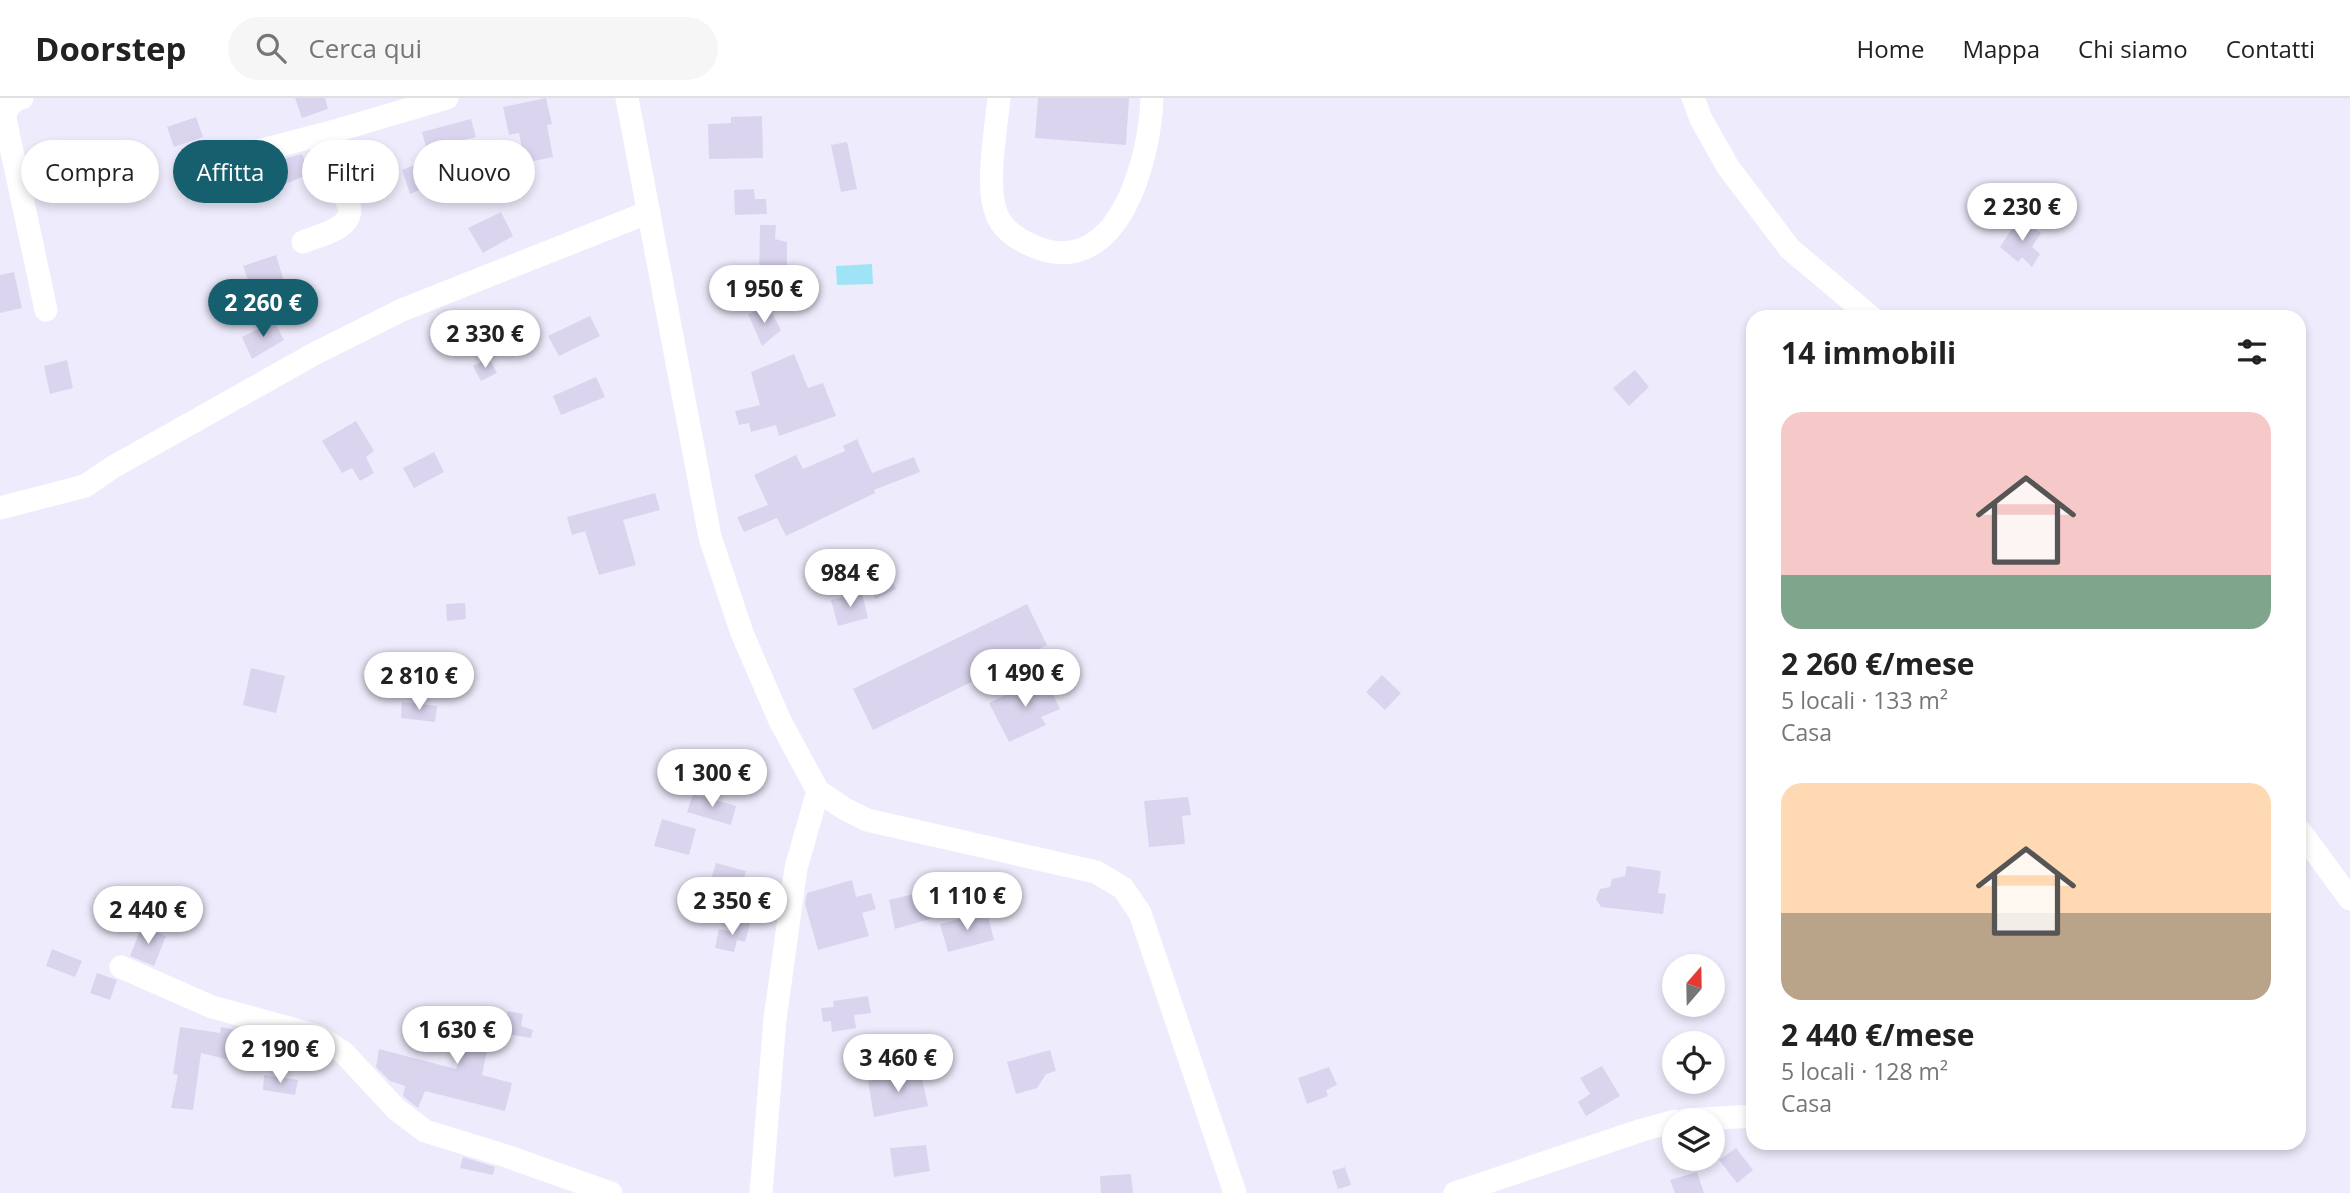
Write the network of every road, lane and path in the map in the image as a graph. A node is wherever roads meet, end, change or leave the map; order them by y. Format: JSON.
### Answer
{"nodes":[{"id":1,"x":22,"y":98,"type":"edge"},
{"id":2,"x":447,"y":98,"type":"edge"},
{"id":3,"x":627,"y":98,"type":"edge"},
{"id":4,"x":999,"y":98,"type":"edge"},
{"id":5,"x":1152,"y":98,"type":"edge"},
{"id":6,"x":1693,"y":98,"type":"edge"},
{"id":7,"x":321,"y":135,"type":"junction"},
{"id":8,"x":288,"y":143,"type":"edge"},
{"id":9,"x":649,"y":212,"type":"junction"},
{"id":10,"x":303,"y":242,"type":"dead end"},
{"id":11,"x":46,"y":310,"type":"dead end"},
{"id":12,"x":1863,"y":310,"type":"edge"},
{"id":13,"x":0,"y":508,"type":"edge"},
{"id":14,"x":818,"y":791,"type":"junction"},
{"id":15,"x":2306,"y":839,"type":"edge"},
{"id":16,"x":2350,"y":899,"type":"edge"},
{"id":17,"x":121,"y":967,"type":"dead end"},
{"id":18,"x":1746,"y":1116,"type":"edge"},
{"id":19,"x":1725,"y":1118,"type":"edge"},
{"id":20,"x":1662,"y":1124,"type":"edge"},
{"id":21,"x":611,"y":1193,"type":"edge"},
{"id":22,"x":761,"y":1193,"type":"edge"},
{"id":23,"x":1235,"y":1193,"type":"edge"},
{"id":24,"x":1455,"y":1193,"type":"edge"}],
"edges":[{"from":1,"to":11,"type":"street"},
{"from":2,"to":7,"type":"street"},
{"from":3,"to":9,"type":"street"},
{"from":4,"to":5,"type":"street"},
{"from":6,"to":12,"type":"street"},
{"from":7,"to":8,"type":"street"},
{"from":7,"to":10,"type":"street"},
{"from":9,"to":13,"type":"street"},
{"from":9,"to":14,"type":"street"},
{"from":14,"to":22,"type":"street"},
{"from":14,"to":23,"type":"street"},
{"from":15,"to":16,"type":"street"},
{"from":17,"to":21,"type":"street"},
{"from":18,"to":19,"type":"street"},
{"from":20,"to":24,"type":"street"}]}
